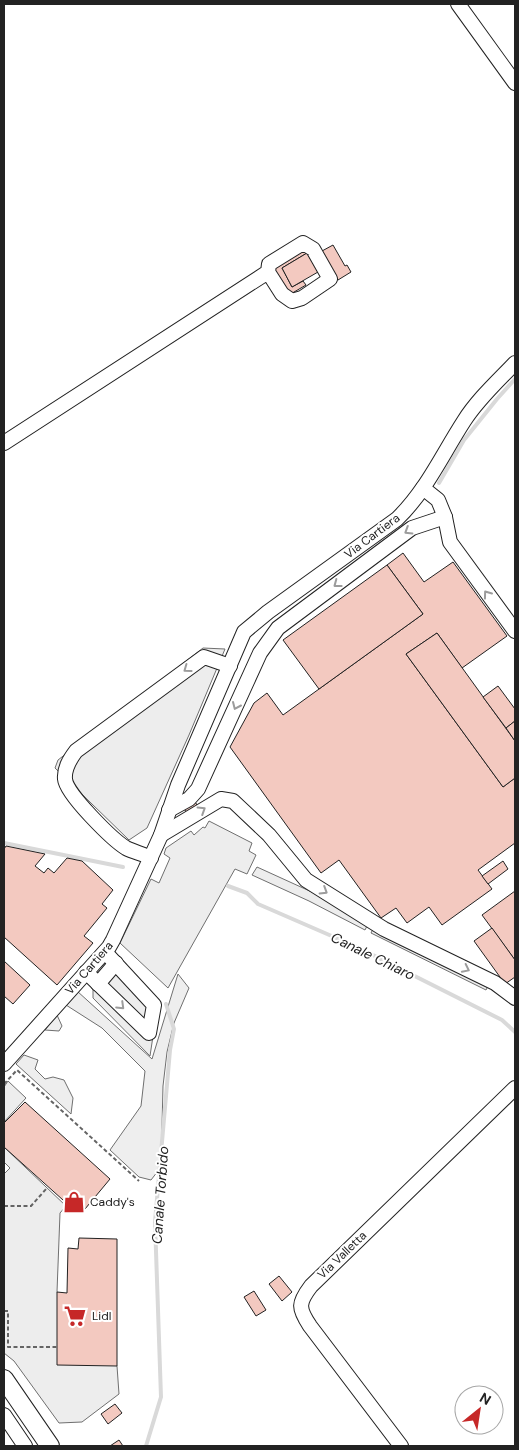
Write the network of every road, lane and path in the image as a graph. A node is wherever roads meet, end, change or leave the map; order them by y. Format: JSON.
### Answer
{"nodes":[{"id":1,"x":458,"y":4,"type":"edge"},
{"id":2,"x":515,"y":83,"type":"edge"},
{"id":3,"x":268,"y":272,"type":"junction"},
{"id":4,"x":515,"y":363,"type":"edge"},
{"id":5,"x":4,"y":443,"type":"edge"},
{"id":6,"x":423,"y":488,"type":"junction"},
{"id":7,"x":445,"y":517,"type":"junction"},
{"id":8,"x":515,"y":631,"type":"edge"},
{"id":9,"x":230,"y":666,"type":"junction"},
{"id":10,"x":169,"y":810,"type":"junction"},
{"id":11,"x":161,"y":835,"type":"junction"},
{"id":12,"x":151,"y":858,"type":"junction"},
{"id":13,"x":105,"y":952,"type":"junction"},
{"id":14,"x":116,"y":964,"type":"junction"},
{"id":15,"x":86,"y":972,"type":"junction"},
{"id":16,"x":98,"y":984,"type":"junction"},
{"id":17,"x":515,"y":998,"type":"edge"},
{"id":18,"x":4,"y":1064,"type":"edge"},
{"id":19,"x":4,"y":1084,"type":"edge"},
{"id":20,"x":515,"y":1088,"type":"edge"},
{"id":21,"x":140,"y":1181,"type":"dead end"},
{"id":22,"x":47,"y":1188,"type":"dead end"},
{"id":23,"x":4,"y":1206,"type":"edge"},
{"id":24,"x":4,"y":1311,"type":"edge"},
{"id":25,"x":57,"y":1347,"type":"dead end"},
{"id":26,"x":4,"y":1379,"type":"edge"},
{"id":27,"x":4,"y":1415,"type":"edge"},
{"id":28,"x":25,"y":1446,"type":"edge"},
{"id":29,"x":50,"y":1446,"type":"edge"},
{"id":30,"x":401,"y":1446,"type":"edge"}],
"edges":[{"from":1,"to":2,"type":"street"},
{"from":3,"to":3,"type":"street"},
{"from":3,"to":5,"type":"street"},
{"from":4,"to":6,"type":"street","name":"Via Cartiera"},
{"from":6,"to":7,"type":"street"},
{"from":6,"to":9,"type":"street","name":"Via Cartiera"},
{"from":8,"to":7,"type":"street","one_way":true},
{"from":7,"to":10,"type":"street","one_way":true},
{"from":9,"to":10,"type":"street","name":"Via Cartiera"},
{"from":9,"to":12,"type":"street","one_way":true},
{"from":10,"to":11,"type":"street","name":"Via Cartiera"},
{"from":11,"to":12,"type":"street","name":"Via Cartiera"},
{"from":11,"to":17,"type":"street","one_way":true},
{"from":12,"to":13,"type":"street","name":"Via Cartiera"},
{"from":13,"to":14,"type":"street"},
{"from":13,"to":15,"type":"street","name":"Via Cartiera"},
{"from":14,"to":16,"type":"street"},
{"from":16,"to":14,"type":"street","one_way":true},
{"from":15,"to":16,"type":"street"},
{"from":15,"to":18,"type":"street","name":"Via Cartiera"},
{"from":19,"to":21,"type":"path"},
{"from":20,"to":30,"type":"street","name":"Via Valletta"},
{"from":22,"to":23,"type":"path"},
{"from":24,"to":25,"type":"path"},
{"from":26,"to":29,"type":"main road"},
{"from":27,"to":28,"type":"street"}]}
